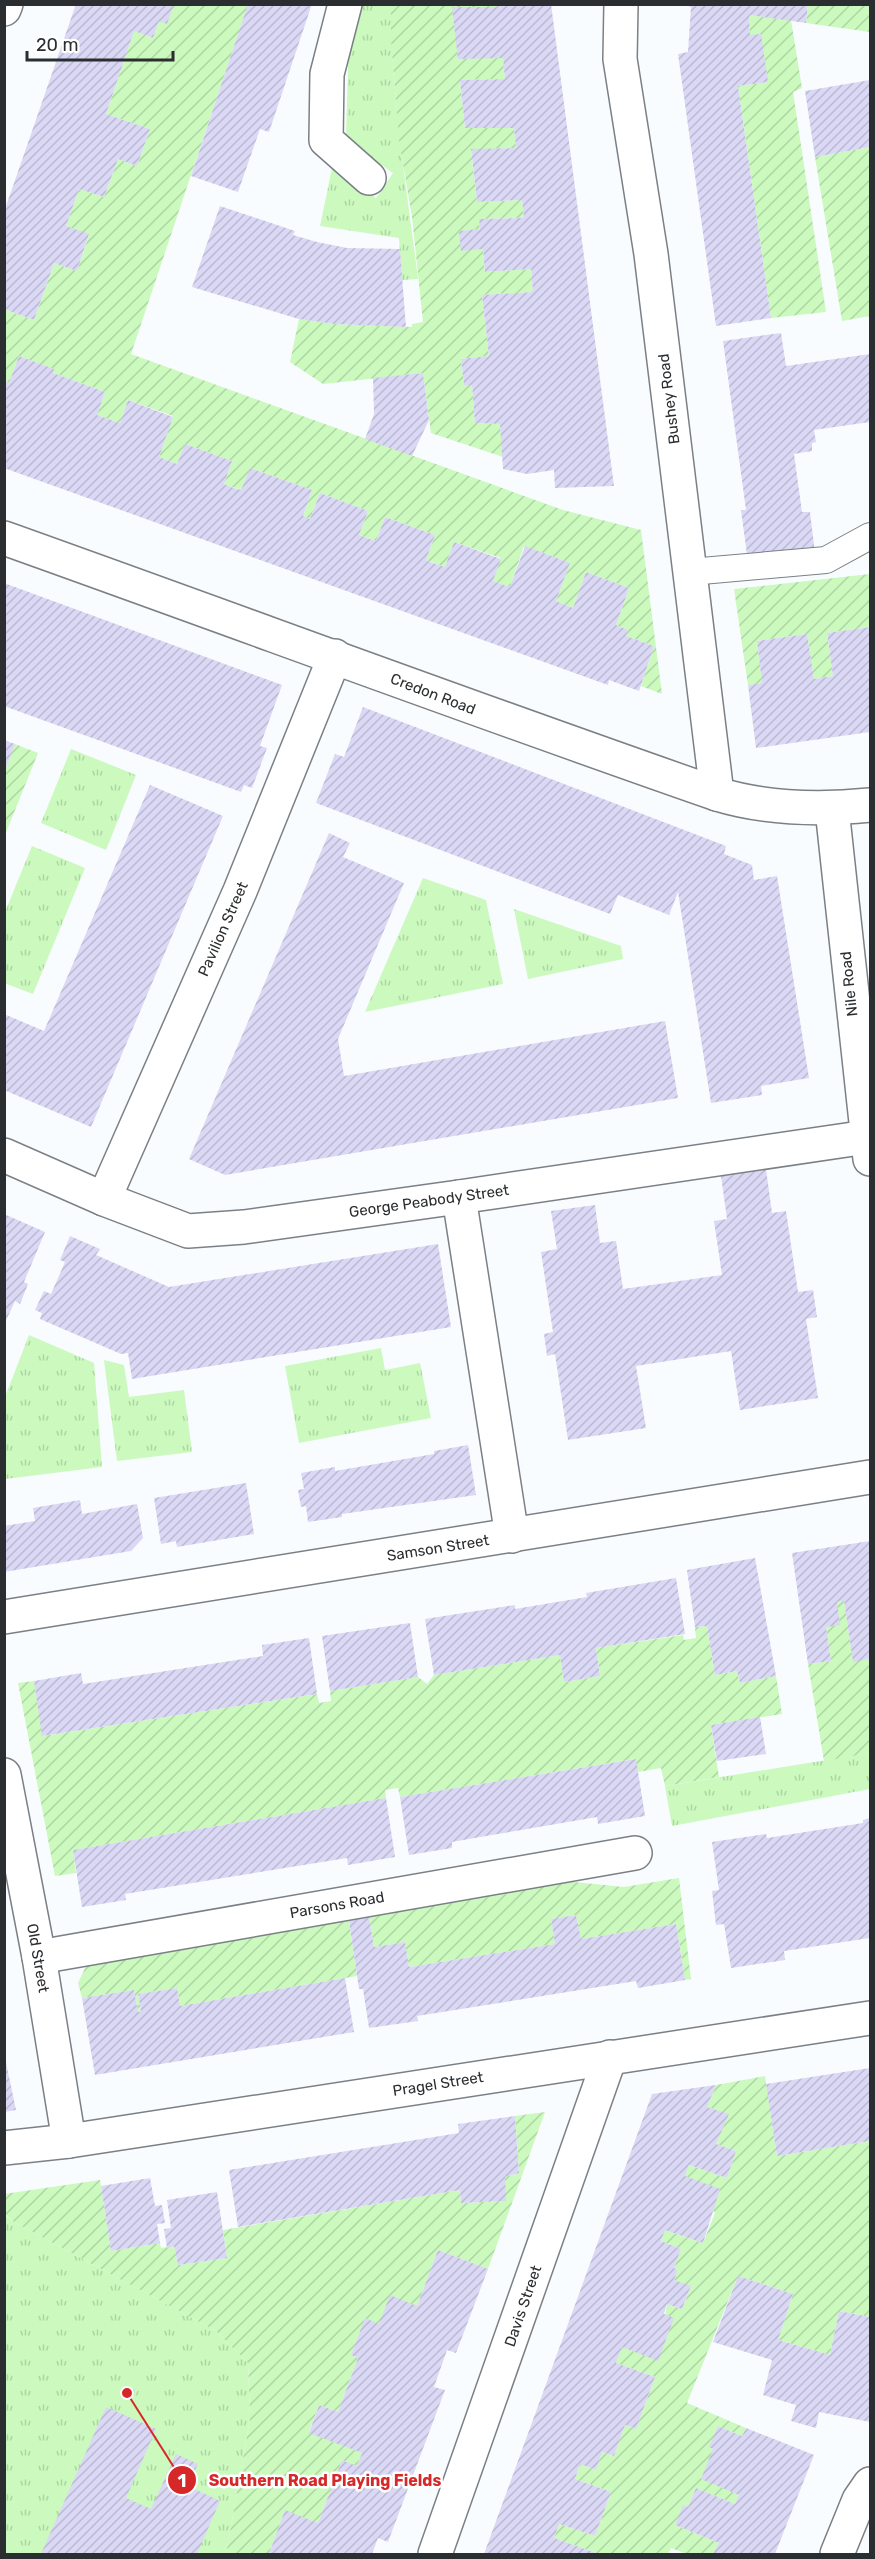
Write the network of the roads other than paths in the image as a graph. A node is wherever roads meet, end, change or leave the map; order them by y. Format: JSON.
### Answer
{"nodes":[{"id":1,"x":6,"y":4,"type":"edge"},
{"id":2,"x":345,"y":4,"type":"edge"},
{"id":3,"x":621,"y":4,"type":"edge"},
{"id":4,"x":4,"y":9,"type":"edge"},
{"id":5,"x":369,"y":178,"type":"dead end"},
{"id":6,"x":870,"y":536,"type":"edge"},
{"id":7,"x":4,"y":538,"type":"edge"},
{"id":8,"x":690,"y":572,"type":"junction"},
{"id":9,"x":335,"y":656,"type":"junction"},
{"id":10,"x":717,"y":795,"type":"junction"},
{"id":11,"x":870,"y":805,"type":"edge"},
{"id":12,"x":832,"y":809,"type":"junction"},
{"id":13,"x":869,"y":1148,"type":"edge"},
{"id":14,"x":4,"y":1155,"type":"edge"},
{"id":15,"x":459,"y":1197,"type":"junction"},
{"id":16,"x":104,"y":1199,"type":"junction"},
{"id":17,"x":870,"y":1477,"type":"edge"},
{"id":18,"x":512,"y":1536,"type":"junction"},
{"id":19,"x":4,"y":1617,"type":"edge"},
{"id":20,"x":4,"y":1775,"type":"edge"},
{"id":21,"x":635,"y":1854,"type":"dead end"},
{"id":22,"x":39,"y":1957,"type":"junction"},
{"id":23,"x":870,"y":2018,"type":"edge"},
{"id":24,"x":610,"y":2057,"type":"junction"},
{"id":25,"x":69,"y":2141,"type":"junction"},
{"id":26,"x":4,"y":2148,"type":"edge"},
{"id":27,"x":870,"y":2484,"type":"edge"},
{"id":28,"x":435,"y":2554,"type":"edge"},
{"id":29,"x":837,"y":2554,"type":"edge"}],
"edges":[{"from":1,"to":4,"type":"street"},
{"from":2,"to":5,"type":"street"},
{"from":3,"to":8,"type":"street","name":"Bushey Road"},
{"from":6,"to":8,"type":"lane"},
{"from":7,"to":9,"type":"street","name":"Credon Road"},
{"from":8,"to":10,"type":"street","name":"Bushey Road"},
{"from":9,"to":10,"type":"street","name":"Credon Road"},
{"from":9,"to":16,"type":"street","name":"Pavilion Street"},
{"from":10,"to":12,"type":"street","name":"Credon Road"},
{"from":11,"to":12,"type":"street","name":"Credon Road"},
{"from":12,"to":13,"type":"street","name":"Nile Road"},
{"from":13,"to":15,"type":"street","name":"George Peabody Street"},
{"from":14,"to":16,"type":"street","name":"George Peabody Street"},
{"from":15,"to":16,"type":"street","name":"George Peabody Street"},
{"from":15,"to":18,"type":"street"},
{"from":17,"to":18,"type":"street","name":"Samson Street"},
{"from":18,"to":19,"type":"street","name":"Samson Street"},
{"from":20,"to":22,"type":"street","name":"Old Street"},
{"from":21,"to":22,"type":"street","name":"Parsons Road"},
{"from":22,"to":25,"type":"street","name":"Old Street"},
{"from":23,"to":24,"type":"street","name":"Pragel Street"},
{"from":24,"to":25,"type":"street","name":"Pragel Street"},
{"from":24,"to":28,"type":"street","name":"Davis Street"},
{"from":25,"to":26,"type":"street","name":"Pragel Street"},
{"from":27,"to":29,"type":"street"}]}
